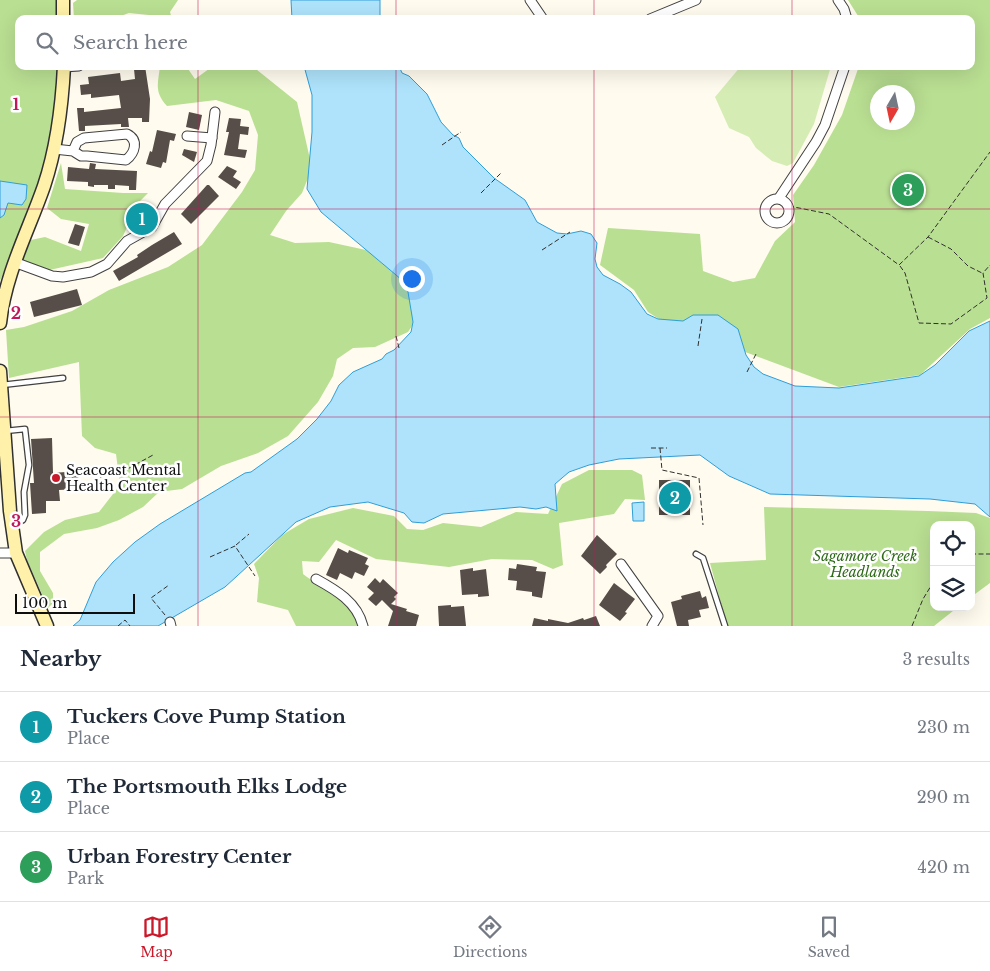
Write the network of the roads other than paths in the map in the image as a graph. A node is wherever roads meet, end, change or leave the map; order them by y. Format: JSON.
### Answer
{"nodes":[{"id":1,"x":63,"y":0,"type":"edge"},
{"id":2,"x":530,"y":0,"type":"edge"},
{"id":3,"x":696,"y":0,"type":"edge"},
{"id":4,"x":838,"y":0,"type":"edge"},
{"id":5,"x":63,"y":15,"type":"edge"},
{"id":6,"x":541,"y":15,"type":"edge"},
{"id":7,"x":660,"y":15,"type":"edge"},
{"id":8,"x":846,"y":15,"type":"edge"},
{"id":9,"x":64,"y":70,"type":"edge"},
{"id":10,"x":844,"y":70,"type":"edge"},
{"id":11,"x":215,"y":112,"type":"dead end"},
{"id":12,"x":186,"y":136,"type":"dead end"},
{"id":13,"x":212,"y":138,"type":"junction"},
{"id":14,"x":54,"y":149,"type":"junction"},
{"id":15,"x":73,"y":151,"type":"junction"},
{"id":16,"x":779,"y":198,"type":"junction"},
{"id":17,"x":14,"y":262,"type":"junction"},
{"id":18,"x":0,"y":323,"type":"edge"},
{"id":19,"x":0,"y":372,"type":"edge"},
{"id":20,"x":63,"y":378,"type":"dead end"},
{"id":21,"x":0,"y":385,"type":"edge"},
{"id":22,"x":4,"y":431,"type":"junction"},
{"id":23,"x":11,"y":526,"type":"junction"},
{"id":24,"x":0,"y":553,"type":"edge"},
{"id":25,"x":16,"y":553,"type":"junction"},
{"id":26,"x":696,"y":554,"type":"dead end"},
{"id":27,"x":621,"y":564,"type":"dead end"},
{"id":28,"x":316,"y":579,"type":"dead end"},
{"id":29,"x":47,"y":626,"type":"edge"},
{"id":30,"x":363,"y":626,"type":"edge"},
{"id":31,"x":652,"y":626,"type":"edge"},
{"id":32,"x":725,"y":626,"type":"edge"}],
"edges":[{"from":1,"to":5,"type":"main road"},
{"from":2,"to":6,"type":"street"},
{"from":3,"to":7,"type":"street"},
{"from":4,"to":8,"type":"street"},
{"from":9,"to":14,"type":"main road"},
{"from":10,"to":16,"type":"street"},
{"from":11,"to":13,"type":"street"},
{"from":12,"to":13,"type":"street"},
{"from":13,"to":17,"type":"street"},
{"from":14,"to":15,"type":"street"},
{"from":14,"to":17,"type":"main road"},
{"from":15,"to":15,"type":"street"},
{"from":16,"to":16,"type":"street"},
{"from":17,"to":18,"type":"main road"},
{"from":19,"to":21,"type":"main road"},
{"from":20,"to":21,"type":"lane"},
{"from":21,"to":22,"type":"main road"},
{"from":22,"to":23,"type":"main road"},
{"from":22,"to":23,"type":"lane"},
{"from":23,"to":25,"type":"main road"},
{"from":24,"to":25,"type":"street"},
{"from":25,"to":29,"type":"main road"},
{"from":26,"to":32,"type":"lane"},
{"from":27,"to":31,"type":"street"},
{"from":28,"to":30,"type":"street"}]}
